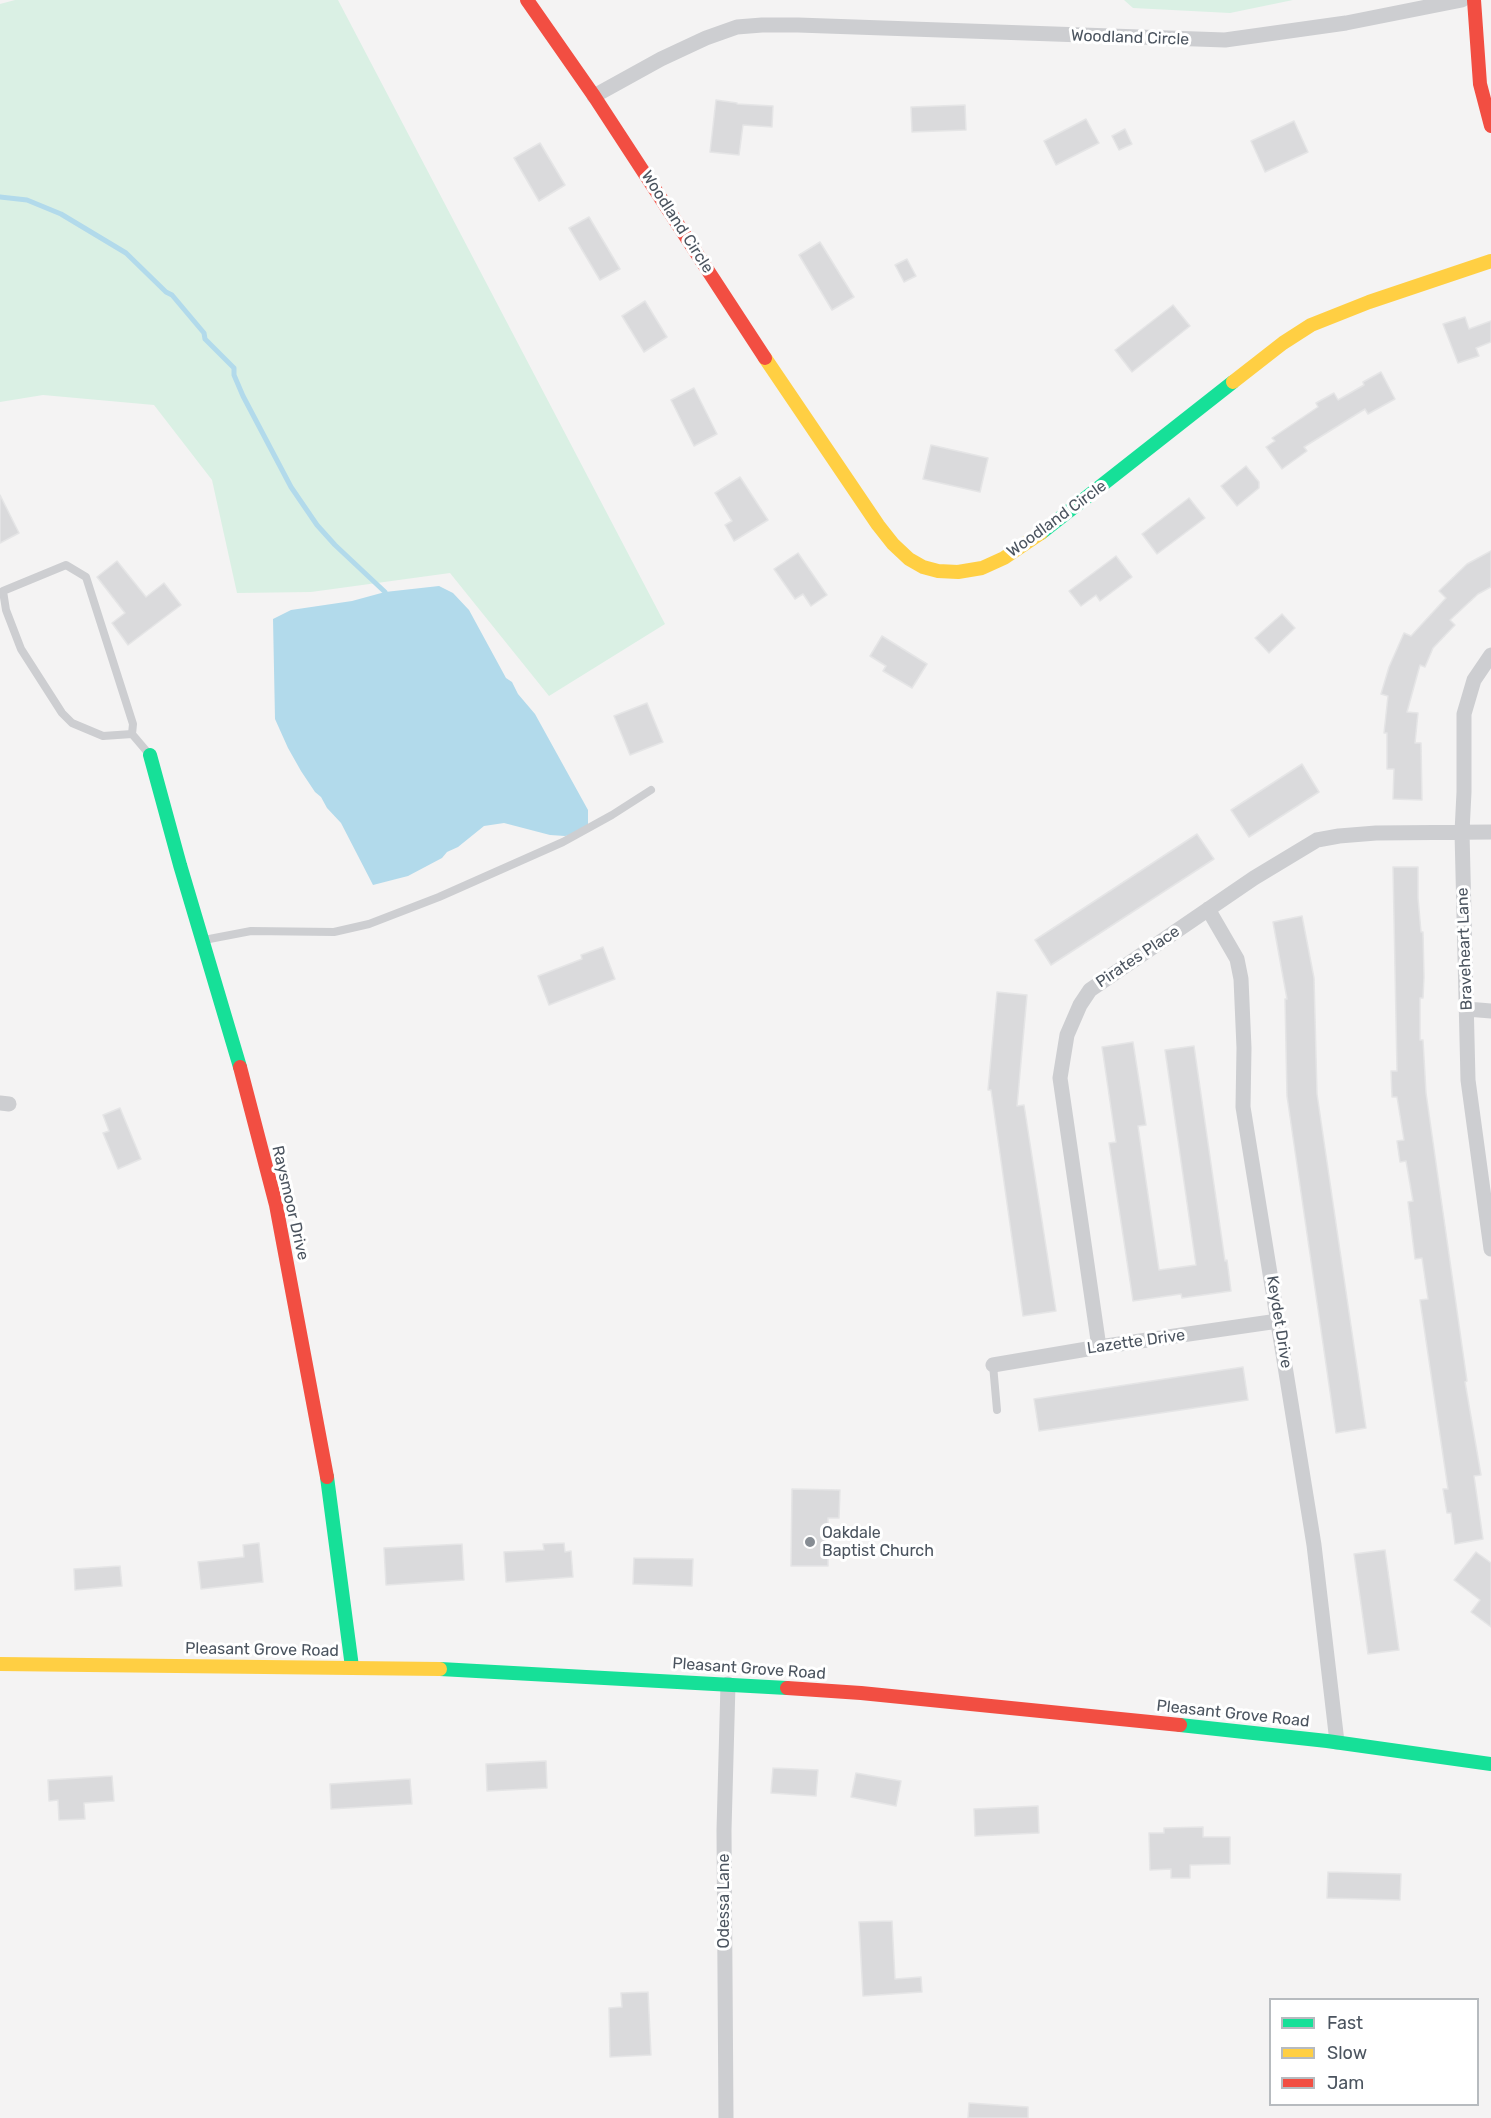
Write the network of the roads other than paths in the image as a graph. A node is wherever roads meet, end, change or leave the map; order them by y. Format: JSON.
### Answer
{"nodes":[{"id":1,"x":527,"y":0,"type":"edge"},
{"id":2,"x":1462,"y":0,"type":"edge"},
{"id":3,"x":1474,"y":0,"type":"edge"},
{"id":4,"x":594,"y":96,"type":"junction"},
{"id":5,"x":1491,"y":126,"type":"edge"},
{"id":6,"x":1491,"y":261,"type":"edge"},
{"id":7,"x":1491,"y":655,"type":"edge"},
{"id":8,"x":132,"y":734,"type":"junction"},
{"id":9,"x":150,"y":755,"type":"joint"},
{"id":10,"x":651,"y":790,"type":"dead end"},
{"id":11,"x":1462,"y":832,"type":"junction"},
{"id":12,"x":1491,"y":832,"type":"edge"},
{"id":13,"x":1208,"y":909,"type":"junction"},
{"id":14,"x":203,"y":941,"type":"junction"},
{"id":15,"x":1467,"y":1009,"type":"junction"},
{"id":16,"x":1491,"y":1011,"type":"edge"},
{"id":17,"x":1491,"y":1249,"type":"edge"},
{"id":18,"x":1278,"y":1321,"type":"junction"},
{"id":19,"x":1099,"y":1347,"type":"junction"},
{"id":20,"x":993,"y":1365,"type":"joint"},
{"id":21,"x":997,"y":1410,"type":"dead end"},
{"id":22,"x":0,"y":1664,"type":"edge"},
{"id":23,"x":352,"y":1667,"type":"junction"},
{"id":24,"x":728,"y":1684,"type":"junction"},
{"id":25,"x":1337,"y":1742,"type":"junction"},
{"id":26,"x":1491,"y":1764,"type":"edge"},
{"id":27,"x":726,"y":2118,"type":"edge"}],
"edges":[{"from":1,"to":4,"type":"street","name":"Woodland Circle"},
{"from":2,"to":4,"type":"street","name":"Woodland Circle"},
{"from":3,"to":5,"type":"street"},
{"from":4,"to":6,"type":"street","name":"Woodland Circle"},
{"from":7,"to":11,"type":"street","name":"Braveheart Lane"},
{"from":8,"to":8,"type":"lane"},
{"from":8,"to":9,"type":"lane"},
{"from":9,"to":14,"type":"street","name":"Raysmoor Drive"},
{"from":10,"to":14,"type":"lane"},
{"from":11,"to":12,"type":"street","name":"Pirates Place"},
{"from":11,"to":13,"type":"street","name":"Pirates Place"},
{"from":11,"to":15,"type":"street","name":"Braveheart Lane"},
{"from":13,"to":18,"type":"street","name":"Keydet Drive"},
{"from":13,"to":19,"type":"street","name":"Pirates Place"},
{"from":14,"to":23,"type":"street","name":"Raysmoor Drive"},
{"from":15,"to":16,"type":"street"},
{"from":15,"to":17,"type":"street","name":"Braveheart Lane"},
{"from":18,"to":19,"type":"street","name":"Lazette Drive"},
{"from":18,"to":25,"type":"street","name":"Keydet Drive"},
{"from":19,"to":20,"type":"street","name":"Lazette Drive"},
{"from":20,"to":21,"type":"lane"},
{"from":22,"to":23,"type":"street","name":"Pleasant Grove Road"},
{"from":23,"to":24,"type":"street","name":"Pleasant Grove Road"},
{"from":24,"to":25,"type":"street","name":"Pleasant Grove Road"},
{"from":24,"to":27,"type":"street","name":"Odessa Lane"},
{"from":25,"to":26,"type":"street","name":"Pleasant Grove Road"}]}
